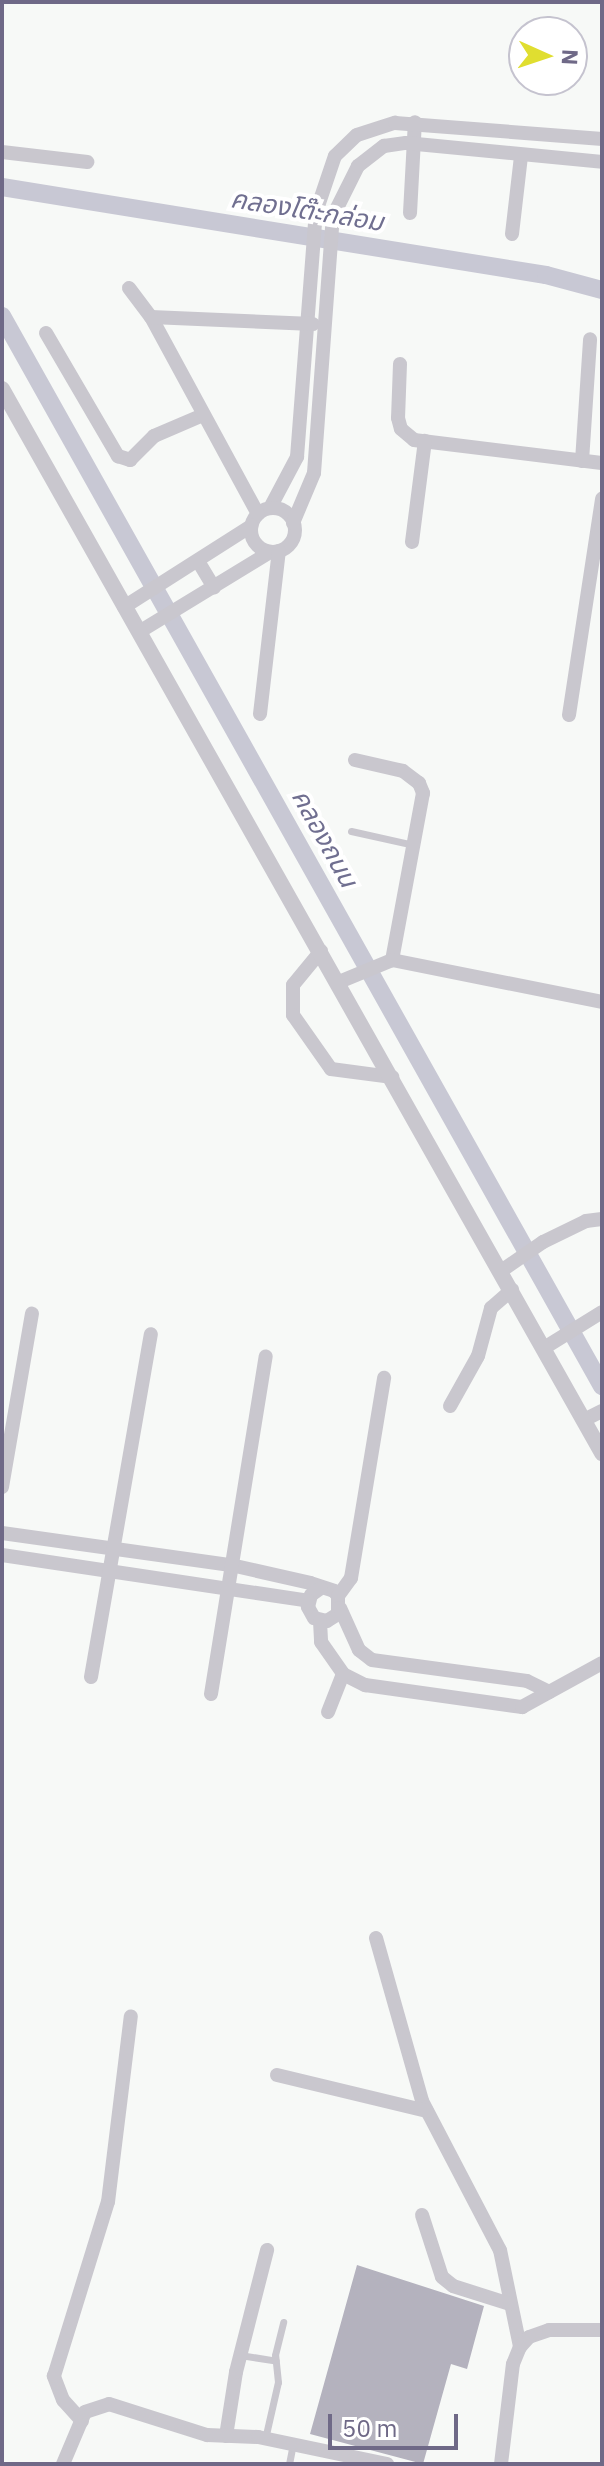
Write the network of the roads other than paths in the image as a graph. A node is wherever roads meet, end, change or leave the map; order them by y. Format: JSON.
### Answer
{"nodes":[{"id":1,"x":415,"y":122,"type":"junction"},
{"id":2,"x":602,"y":139,"type":"edge"},
{"id":3,"x":415,"y":144,"type":"junction"},
{"id":4,"x":2,"y":152,"type":"edge"},
{"id":5,"x":521,"y":156,"type":"junction"},
{"id":6,"x":87,"y":162,"type":"dead end"},
{"id":7,"x":602,"y":162,"type":"edge"},
{"id":8,"x":410,"y":213,"type":"dead end"},
{"id":9,"x":512,"y":234,"type":"dead end"},
{"id":10,"x":129,"y":288,"type":"dead end"},
{"id":11,"x":151,"y":317,"type":"junction"},
{"id":12,"x":307,"y":324,"type":"junction"},
{"id":13,"x":324,"y":325,"type":"junction"},
{"id":14,"x":46,"y":333,"type":"dead end"},
{"id":15,"x":590,"y":339,"type":"dead end"},
{"id":16,"x":400,"y":364,"type":"dead end"},
{"id":17,"x":2,"y":389,"type":"edge"},
{"id":18,"x":203,"y":415,"type":"junction"},
{"id":19,"x":425,"y":441,"type":"junction"},
{"id":20,"x":582,"y":461,"type":"junction"},
{"id":21,"x":602,"y":463,"type":"edge"},
{"id":22,"x":602,"y":499,"type":"edge"},
{"id":23,"x":260,"y":516,"type":"junction"},
{"id":24,"x":293,"y":523,"type":"junction"},
{"id":25,"x":412,"y":542,"type":"dead end"},
{"id":26,"x":274,"y":552,"type":"junction"},
{"id":27,"x":198,"y":561,"type":"junction"},
{"id":28,"x":214,"y":588,"type":"junction"},
{"id":29,"x":130,"y":603,"type":"junction"},
{"id":30,"x":146,"y":628,"type":"junction"},
{"id":31,"x":260,"y":714,"type":"dead end"},
{"id":32,"x":569,"y":715,"type":"dead end"},
{"id":33,"x":355,"y":760,"type":"dead end"},
{"id":34,"x":351,"y":831,"type":"dead end"},
{"id":35,"x":414,"y":845,"type":"junction"},
{"id":36,"x":321,"y":951,"type":"junction"},
{"id":37,"x":387,"y":961,"type":"junction"},
{"id":38,"x":345,"y":979,"type":"junction"},
{"id":39,"x":602,"y":1002,"type":"edge"},
{"id":40,"x":392,"y":1077,"type":"junction"},
{"id":41,"x":602,"y":1219,"type":"edge"},
{"id":42,"x":507,"y":1267,"type":"junction"},
{"id":43,"x":512,"y":1290,"type":"junction"},
{"id":44,"x":602,"y":1312,"type":"edge"},
{"id":45,"x":32,"y":1314,"type":"dead end"},
{"id":46,"x":151,"y":1334,"type":"dead end"},
{"id":47,"x":548,"y":1345,"type":"junction"},
{"id":48,"x":266,"y":1356,"type":"dead end"},
{"id":49,"x":384,"y":1378,"type":"dead end"},
{"id":50,"x":450,"y":1406,"type":"dead end"},
{"id":51,"x":7,"y":1421,"type":"edge"},
{"id":52,"x":595,"y":1421,"type":"edge"},
{"id":53,"x":602,"y":1453,"type":"edge"},
{"id":54,"x":2,"y":1487,"type":"edge"},
{"id":55,"x":2,"y":1533,"type":"edge"},
{"id":56,"x":113,"y":1550,"type":"junction"},
{"id":57,"x":2,"y":1555,"type":"edge"},
{"id":58,"x":231,"y":1565,"type":"junction"},
{"id":59,"x":110,"y":1573,"type":"junction"},
{"id":60,"x":321,"y":1588,"type":"junction"},
{"id":61,"x":226,"y":1590,"type":"junction"},
{"id":62,"x":308,"y":1601,"type":"junction"},
{"id":63,"x":339,"y":1602,"type":"junction"},
{"id":64,"x":320,"y":1621,"type":"junction"},
{"id":65,"x":602,"y":1663,"type":"edge"},
{"id":66,"x":343,"y":1674,"type":"junction"},
{"id":67,"x":91,"y":1677,"type":"dead end"},
{"id":68,"x":550,"y":1692,"type":"junction"},
{"id":69,"x":211,"y":1694,"type":"dead end"},
{"id":70,"x":328,"y":1712,"type":"dead end"},
{"id":71,"x":376,"y":1938,"type":"dead end"},
{"id":72,"x":131,"y":2016,"type":"dead end"},
{"id":73,"x":277,"y":2075,"type":"dead end"},
{"id":74,"x":427,"y":2111,"type":"junction"},
{"id":75,"x":422,"y":2215,"type":"dead end"},
{"id":76,"x":267,"y":2250,"type":"dead end"},
{"id":77,"x":510,"y":2304,"type":"junction"},
{"id":78,"x":283,"y":2322,"type":"dead end"},
{"id":79,"x":602,"y":2330,"type":"edge"},
{"id":80,"x":520,"y":2347,"type":"junction"},
{"id":81,"x":240,"y":2355,"type":"junction"},
{"id":82,"x":276,"y":2361,"type":"junction"},
{"id":83,"x":82,"y":2421,"type":"junction"},
{"id":84,"x":226,"y":2436,"type":"junction"},
{"id":85,"x":265,"y":2439,"type":"junction"},
{"id":86,"x":293,"y":2444,"type":"junction"},
{"id":87,"x":63,"y":2464,"type":"edge"},
{"id":88,"x":289,"y":2464,"type":"edge"},
{"id":89,"x":387,"y":2464,"type":"edge"},
{"id":90,"x":501,"y":2464,"type":"edge"}],
"edges":[{"from":1,"to":2,"type":"street"},
{"from":1,"to":3,"type":"street"},
{"from":1,"to":12,"type":"street"},
{"from":3,"to":5,"type":"street"},
{"from":3,"to":8,"type":"street"},
{"from":3,"to":13,"type":"street"},
{"from":4,"to":6,"type":"street"},
{"from":5,"to":7,"type":"street"},
{"from":5,"to":9,"type":"street"},
{"from":10,"to":11,"type":"street"},
{"from":11,"to":12,"type":"street"},
{"from":11,"to":18,"type":"street"},
{"from":12,"to":13,"type":"street"},
{"from":12,"to":23,"type":"street"},
{"from":13,"to":24,"type":"street"},
{"from":14,"to":18,"type":"street"},
{"from":15,"to":20,"type":"street"},
{"from":16,"to":19,"type":"street"},
{"from":17,"to":29,"type":"street"},
{"from":18,"to":23,"type":"street"},
{"from":19,"to":20,"type":"street"},
{"from":19,"to":25,"type":"street"},
{"from":20,"to":21,"type":"street"},
{"from":22,"to":32,"type":"street"},
{"from":23,"to":24,"type":"street"},
{"from":23,"to":26,"type":"street"},
{"from":23,"to":27,"type":"street"},
{"from":24,"to":26,"type":"street"},
{"from":26,"to":28,"type":"street"},
{"from":26,"to":31,"type":"street"},
{"from":27,"to":28,"type":"street"},
{"from":27,"to":29,"type":"street"},
{"from":28,"to":30,"type":"street"},
{"from":29,"to":30,"type":"street"},
{"from":30,"to":36,"type":"street"},
{"from":33,"to":35,"type":"street"},
{"from":34,"to":35,"type":"lane"},
{"from":35,"to":37,"type":"street"},
{"from":36,"to":38,"type":"street"},
{"from":36,"to":40,"type":"street"},
{"from":37,"to":38,"type":"street"},
{"from":37,"to":39,"type":"street"},
{"from":38,"to":40,"type":"street"},
{"from":40,"to":42,"type":"street"},
{"from":41,"to":42,"type":"street"},
{"from":42,"to":43,"type":"street"},
{"from":43,"to":47,"type":"street"},
{"from":43,"to":50,"type":"street"},
{"from":44,"to":47,"type":"street"},
{"from":45,"to":51,"type":"street"},
{"from":46,"to":56,"type":"street"},
{"from":47,"to":52,"type":"street"},
{"from":48,"to":58,"type":"street"},
{"from":49,"to":63,"type":"street"},
{"from":51,"to":54,"type":"street"},
{"from":52,"to":53,"type":"street"},
{"from":55,"to":56,"type":"street"},
{"from":56,"to":58,"type":"street"},
{"from":56,"to":59,"type":"street"},
{"from":57,"to":59,"type":"street"},
{"from":58,"to":60,"type":"street"},
{"from":58,"to":61,"type":"street"},
{"from":59,"to":61,"type":"street"},
{"from":59,"to":67,"type":"street"},
{"from":60,"to":62,"type":"street"},
{"from":60,"to":63,"type":"street"},
{"from":61,"to":62,"type":"street"},
{"from":61,"to":69,"type":"street"},
{"from":62,"to":64,"type":"street"},
{"from":63,"to":64,"type":"street"},
{"from":63,"to":68,"type":"street"},
{"from":64,"to":66,"type":"street"},
{"from":65,"to":68,"type":"street"},
{"from":66,"to":68,"type":"street"},
{"from":66,"to":70,"type":"street"},
{"from":71,"to":74,"type":"street"},
{"from":72,"to":83,"type":"street"},
{"from":73,"to":74,"type":"street"},
{"from":74,"to":77,"type":"street"},
{"from":75,"to":77,"type":"street"},
{"from":76,"to":81,"type":"street"},
{"from":77,"to":80,"type":"street"},
{"from":78,"to":82,"type":"lane"},
{"from":79,"to":80,"type":"street"},
{"from":80,"to":90,"type":"street"},
{"from":81,"to":82,"type":"lane"},
{"from":81,"to":84,"type":"street"},
{"from":82,"to":85,"type":"lane"},
{"from":83,"to":84,"type":"street"},
{"from":83,"to":87,"type":"street"},
{"from":84,"to":85,"type":"street"},
{"from":85,"to":86,"type":"street"},
{"from":86,"to":88,"type":"lane"},
{"from":86,"to":89,"type":"street"}]}
